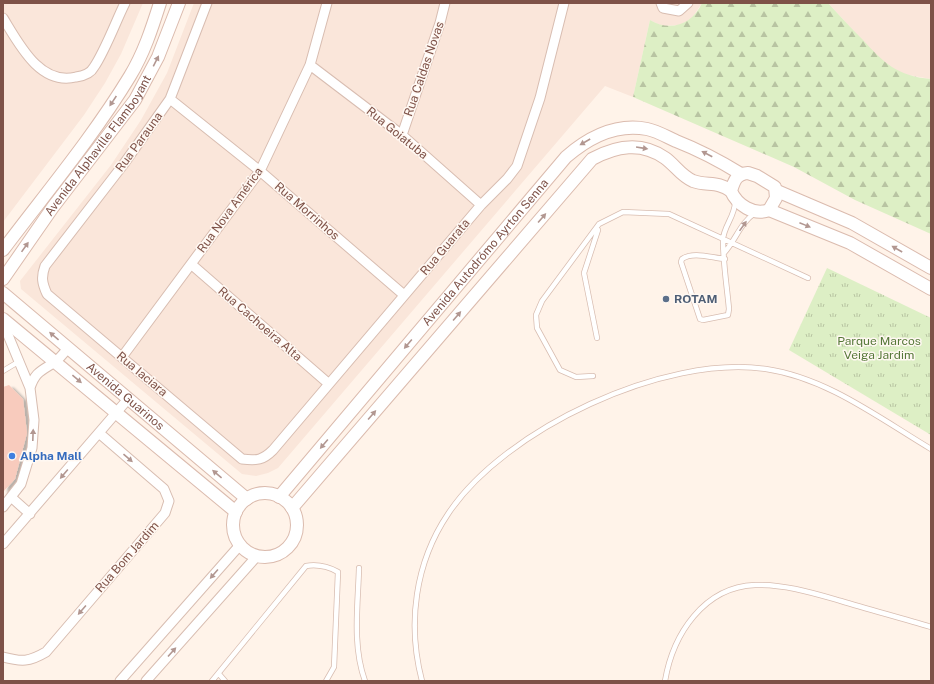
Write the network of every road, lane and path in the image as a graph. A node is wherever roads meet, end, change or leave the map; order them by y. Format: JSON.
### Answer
{"nodes":[{"id":1,"x":125,"y":3,"type":"edge"},
{"id":2,"x":160,"y":3,"type":"edge"},
{"id":3,"x":179,"y":3,"type":"edge"},
{"id":4,"x":207,"y":3,"type":"edge"},
{"id":5,"x":327,"y":3,"type":"edge"},
{"id":6,"x":444,"y":3,"type":"edge"},
{"id":7,"x":564,"y":3,"type":"edge"},
{"id":8,"x":661,"y":3,"type":"edge"},
{"id":9,"x":688,"y":3,"type":"edge"},
{"id":10,"x":3,"y":18,"type":"edge"},
{"id":11,"x":310,"y":65,"type":"junction"},
{"id":12,"x":170,"y":99,"type":"junction"},
{"id":13,"x":402,"y":135,"type":"junction"},
{"id":14,"x":260,"y":171,"type":"junction"},
{"id":15,"x":741,"y":174,"type":"junction"},
{"id":16,"x":777,"y":191,"type":"junction"},
{"id":17,"x":733,"y":196,"type":"junction"},
{"id":18,"x":42,"y":199,"type":"junction"},
{"id":19,"x":481,"y":205,"type":"junction"},
{"id":20,"x":53,"y":207,"type":"junction"},
{"id":21,"x":764,"y":211,"type":"junction"},
{"id":22,"x":600,"y":224,"type":"junction"},
{"id":23,"x":722,"y":239,"type":"junction"},
{"id":24,"x":733,"y":244,"type":"junction"},
{"id":25,"x":3,"y":250,"type":"edge"},
{"id":26,"x":724,"y":253,"type":"junction"},
{"id":27,"x":725,"y":259,"type":"junction"},
{"id":28,"x":191,"y":264,"type":"junction"},
{"id":29,"x":45,"y":266,"type":"joint"},
{"id":30,"x":931,"y":268,"type":"edge"},
{"id":31,"x":808,"y":278,"type":"dead end"},
{"id":32,"x":3,"y":279,"type":"edge"},
{"id":33,"x":931,"y":289,"type":"edge"},
{"id":34,"x":3,"y":293,"type":"edge"},
{"id":35,"x":404,"y":295,"type":"junction"},
{"id":36,"x":3,"y":319,"type":"edge"},
{"id":37,"x":3,"y":323,"type":"edge"},
{"id":38,"x":597,"y":338,"type":"dead end"},
{"id":39,"x":68,"y":348,"type":"junction"},
{"id":40,"x":122,"y":357,"type":"junction"},
{"id":41,"x":55,"y":361,"type":"junction"},
{"id":42,"x":18,"y":362,"type":"junction"},
{"id":43,"x":3,"y":371,"type":"edge"},
{"id":44,"x":594,"y":376,"type":"dead end"},
{"id":45,"x":329,"y":384,"type":"junction"},
{"id":46,"x":30,"y":388,"type":"junction"},
{"id":47,"x":128,"y":399,"type":"junction"},
{"id":48,"x":116,"y":412,"type":"junction"},
{"id":49,"x":99,"y":433,"type":"junction"},
{"id":50,"x":931,"y":449,"type":"edge"},
{"id":51,"x":264,"y":458,"type":"joint"},
{"id":52,"x":11,"y":497,"type":"junction"},
{"id":53,"x":279,"y":497,"type":"junction"},
{"id":54,"x":247,"y":499,"type":"junction"},
{"id":55,"x":3,"y":507,"type":"edge"},
{"id":56,"x":292,"y":508,"type":"junction"},
{"id":57,"x":236,"y":512,"type":"junction"},
{"id":58,"x":30,"y":514,"type":"junction"},
{"id":59,"x":3,"y":544,"type":"edge"},
{"id":60,"x":240,"y":545,"type":"junction"},
{"id":61,"x":257,"y":556,"type":"junction"},
{"id":62,"x":359,"y":568,"type":"dead end"},
{"id":63,"x":931,"y":627,"type":"edge"},
{"id":64,"x":3,"y":657,"type":"edge"},
{"id":65,"x":219,"y":674,"type":"junction"},
{"id":66,"x":120,"y":681,"type":"edge"},
{"id":67,"x":146,"y":681,"type":"edge"},
{"id":68,"x":212,"y":681,"type":"edge"},
{"id":69,"x":225,"y":681,"type":"edge"},
{"id":70,"x":326,"y":681,"type":"edge"},
{"id":71,"x":365,"y":681,"type":"edge"},
{"id":72,"x":422,"y":681,"type":"edge"},
{"id":73,"x":666,"y":681,"type":"edge"}],
"edges":[{"from":1,"to":10,"type":"street"},
{"from":2,"to":18,"type":"street","name":"Avenida Alphaville Flamboyant","one_way":true},
{"from":20,"to":3,"type":"street","name":"Avenida Alphaville Flamboyant","one_way":true},
{"from":4,"to":12,"type":"street","name":"Rua Parauna"},
{"from":5,"to":11,"type":"street","name":"Rua Nova América"},
{"from":6,"to":13,"type":"street","name":"Rua Caldas Novas"},
{"from":7,"to":19,"type":"street","name":"Rua Guarata"},
{"from":8,"to":9,"type":"street"},
{"from":11,"to":13,"type":"street","name":"Rua Goiatuba"},
{"from":11,"to":14,"type":"street","name":"Rua Nova América"},
{"from":12,"to":14,"type":"street","name":"Rua Morrinhos"},
{"from":12,"to":29,"type":"street","name":"Rua Parauna"},
{"from":13,"to":19,"type":"street","name":"Rua Goiatuba"},
{"from":14,"to":28,"type":"street","name":"Rua Nova América"},
{"from":14,"to":35,"type":"street","name":"Rua Morrinhos"},
{"from":15,"to":16,"type":"street","name":"Avenida Autodrómo Ayrton Senna"},
{"from":15,"to":17,"type":"street"},
{"from":15,"to":53,"type":"street","name":"Avenida Autodrómo Ayrton Senna","one_way":true},
{"from":16,"to":21,"type":"street"},
{"from":30,"to":16,"type":"street","name":"Avenida Autodrómo Ayrton Senna","one_way":true},
{"from":17,"to":21,"type":"street","name":"Avenida Autodrómo Ayrton Senna"},
{"from":17,"to":23,"type":"lane"},
{"from":56,"to":17,"type":"street","name":"Avenida Autodrómo Ayrton Senna","one_way":true},
{"from":18,"to":20,"type":"street"},
{"from":18,"to":25,"type":"street","name":"Avenida Alphaville Flamboyant"},
{"from":19,"to":35,"type":"street","name":"Rua Guarata"},
{"from":32,"to":20,"type":"street","name":"Avenida Alphaville Flamboyant","one_way":true},
{"from":24,"to":21,"type":"lane","one_way":true},
{"from":21,"to":33,"type":"street","name":"Avenida Autodrómo Ayrton Senna","one_way":true},
{"from":22,"to":23,"type":"lane"},
{"from":22,"to":38,"type":"lane"},
{"from":22,"to":44,"type":"lane"},
{"from":23,"to":24,"type":"lane"},
{"from":23,"to":26,"type":"lane"},
{"from":24,"to":26,"type":"lane"},
{"from":24,"to":31,"type":"lane"},
{"from":26,"to":27,"type":"lane"},
{"from":27,"to":27,"type":"lane"},
{"from":28,"to":40,"type":"street","name":"Rua Nova América"},
{"from":28,"to":45,"type":"street","name":"Rua Cachoeira Alta"},
{"from":29,"to":40,"type":"street","name":"Rua Iaciara"},
{"from":39,"to":34,"type":"street","name":"Avenida Guarinos","one_way":true},
{"from":35,"to":45,"type":"street","name":"Rua Guarata"},
{"from":36,"to":41,"type":"street","name":"Avenida Guarinos"},
{"from":37,"to":42,"type":"street"},
{"from":39,"to":41,"type":"street"},
{"from":39,"to":47,"type":"street","name":"Avenida Guarinos"},
{"from":40,"to":51,"type":"street","name":"Rua Iaciara"},
{"from":41,"to":46,"type":"street"},
{"from":41,"to":48,"type":"street","name":"Avenida Guarinos","one_way":true},
{"from":42,"to":43,"type":"lane"},
{"from":42,"to":46,"type":"street"},
{"from":45,"to":51,"type":"street","name":"Rua Guarata"},
{"from":52,"to":46,"type":"street","one_way":true},
{"from":47,"to":48,"type":"street"},
{"from":54,"to":47,"type":"street","name":"Avenida Guarinos","one_way":true},
{"from":48,"to":49,"type":"street"},
{"from":48,"to":57,"type":"street","name":"Avenida Guarinos"},
{"from":49,"to":58,"type":"street","one_way":true},
{"from":49,"to":64,"type":"street","name":"Rua Bom Jardim","one_way":true},
{"from":50,"to":72,"type":"lane"},
{"from":52,"to":55,"type":"street"},
{"from":52,"to":58,"type":"street"},
{"from":53,"to":54,"type":"street"},
{"from":53,"to":56,"type":"street"},
{"from":54,"to":57,"type":"street"},
{"from":56,"to":61,"type":"street"},
{"from":57,"to":60,"type":"street"},
{"from":58,"to":59,"type":"street"},
{"from":60,"to":61,"type":"street"},
{"from":60,"to":66,"type":"street","one_way":true},
{"from":67,"to":61,"type":"street","one_way":true},
{"from":62,"to":71,"type":"lane"},
{"from":63,"to":73,"type":"lane"},
{"from":65,"to":68,"type":"lane"},
{"from":65,"to":69,"type":"lane"},
{"from":65,"to":70,"type":"lane"}]}
